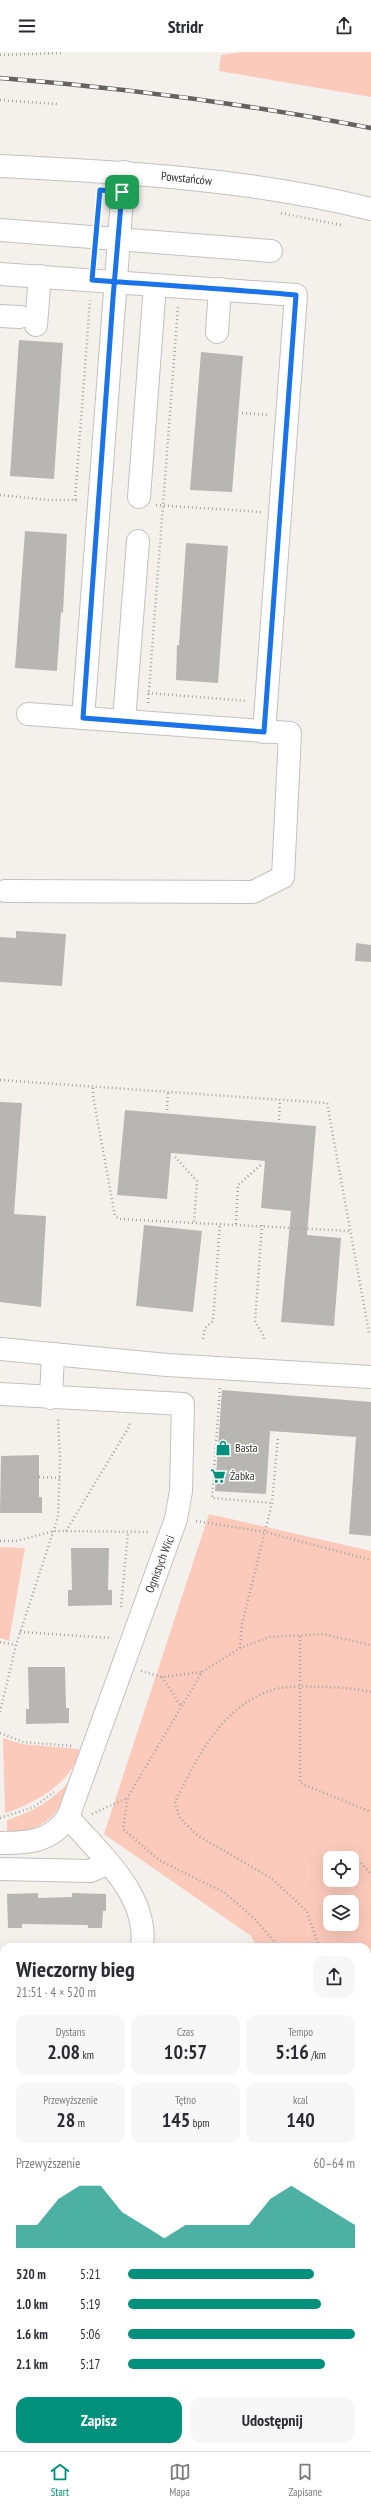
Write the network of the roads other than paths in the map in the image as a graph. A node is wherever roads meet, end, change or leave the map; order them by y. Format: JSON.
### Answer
{"nodes":[{"id":1,"x":0,"y":166,"type":"edge"},
{"id":2,"x":123,"y":182,"type":"junction"},
{"id":3,"x":371,"y":209,"type":"edge"},
{"id":4,"x":0,"y":230,"type":"edge"},
{"id":5,"x":118,"y":240,"type":"junction"},
{"id":6,"x":272,"y":251,"type":"dead end"},
{"id":7,"x":0,"y":274,"type":"edge"},
{"id":8,"x":40,"y":276,"type":"junction"},
{"id":9,"x":114,"y":282,"type":"junction"},
{"id":10,"x":155,"y":285,"type":"junction"},
{"id":11,"x":220,"y":289,"type":"junction"},
{"id":12,"x":19,"y":319,"type":"edge"},
{"id":13,"x":217,"y":332,"type":"dead end"},
{"id":14,"x":139,"y":497,"type":"dead end"},
{"id":15,"x":138,"y":540,"type":"dead end"},
{"id":16,"x":28,"y":714,"type":"dead end"},
{"id":17,"x":83,"y":718,"type":"junction"},
{"id":18,"x":124,"y":721,"type":"junction"},
{"id":19,"x":264,"y":732,"type":"junction"},
{"id":20,"x":5,"y":891,"type":"dead end"},
{"id":21,"x":0,"y":1349,"type":"edge"},
{"id":22,"x":53,"y":1354,"type":"junction"},
{"id":23,"x":371,"y":1377,"type":"edge"},
{"id":24,"x":0,"y":1394,"type":"edge"},
{"id":25,"x":54,"y":1398,"type":"junction"},
{"id":26,"x":71,"y":1820,"type":"junction"},
{"id":27,"x":0,"y":1843,"type":"edge"},
{"id":28,"x":106,"y":1861,"type":"junction"},
{"id":29,"x":0,"y":1869,"type":"edge"},
{"id":30,"x":142,"y":1943,"type":"edge"}],
"edges":[{"from":1,"to":2,"type":"street","name":"Powstańców"},
{"from":2,"to":3,"type":"street","name":"Powstańców"},
{"from":2,"to":5,"type":"street"},
{"from":4,"to":5,"type":"street"},
{"from":5,"to":6,"type":"street"},
{"from":5,"to":9,"type":"street"},
{"from":7,"to":8,"type":"street"},
{"from":8,"to":9,"type":"street"},
{"from":8,"to":12,"type":"street"},
{"from":9,"to":10,"type":"street"},
{"from":9,"to":17,"type":"street"},
{"from":10,"to":11,"type":"street"},
{"from":10,"to":14,"type":"street"},
{"from":11,"to":13,"type":"street"},
{"from":11,"to":19,"type":"street"},
{"from":15,"to":18,"type":"street"},
{"from":16,"to":17,"type":"street"},
{"from":17,"to":18,"type":"street"},
{"from":18,"to":19,"type":"street"},
{"from":19,"to":20,"type":"street"},
{"from":21,"to":22,"type":"street"},
{"from":22,"to":23,"type":"street"},
{"from":22,"to":25,"type":"street"},
{"from":24,"to":25,"type":"street","name":"Ognistych Wici"},
{"from":25,"to":26,"type":"street","name":"Ognistych Wici"},
{"from":26,"to":27,"type":"street","name":"Ognistych Wici"},
{"from":26,"to":28,"type":"street"},
{"from":28,"to":29,"type":"street"},
{"from":28,"to":30,"type":"street"}]}
